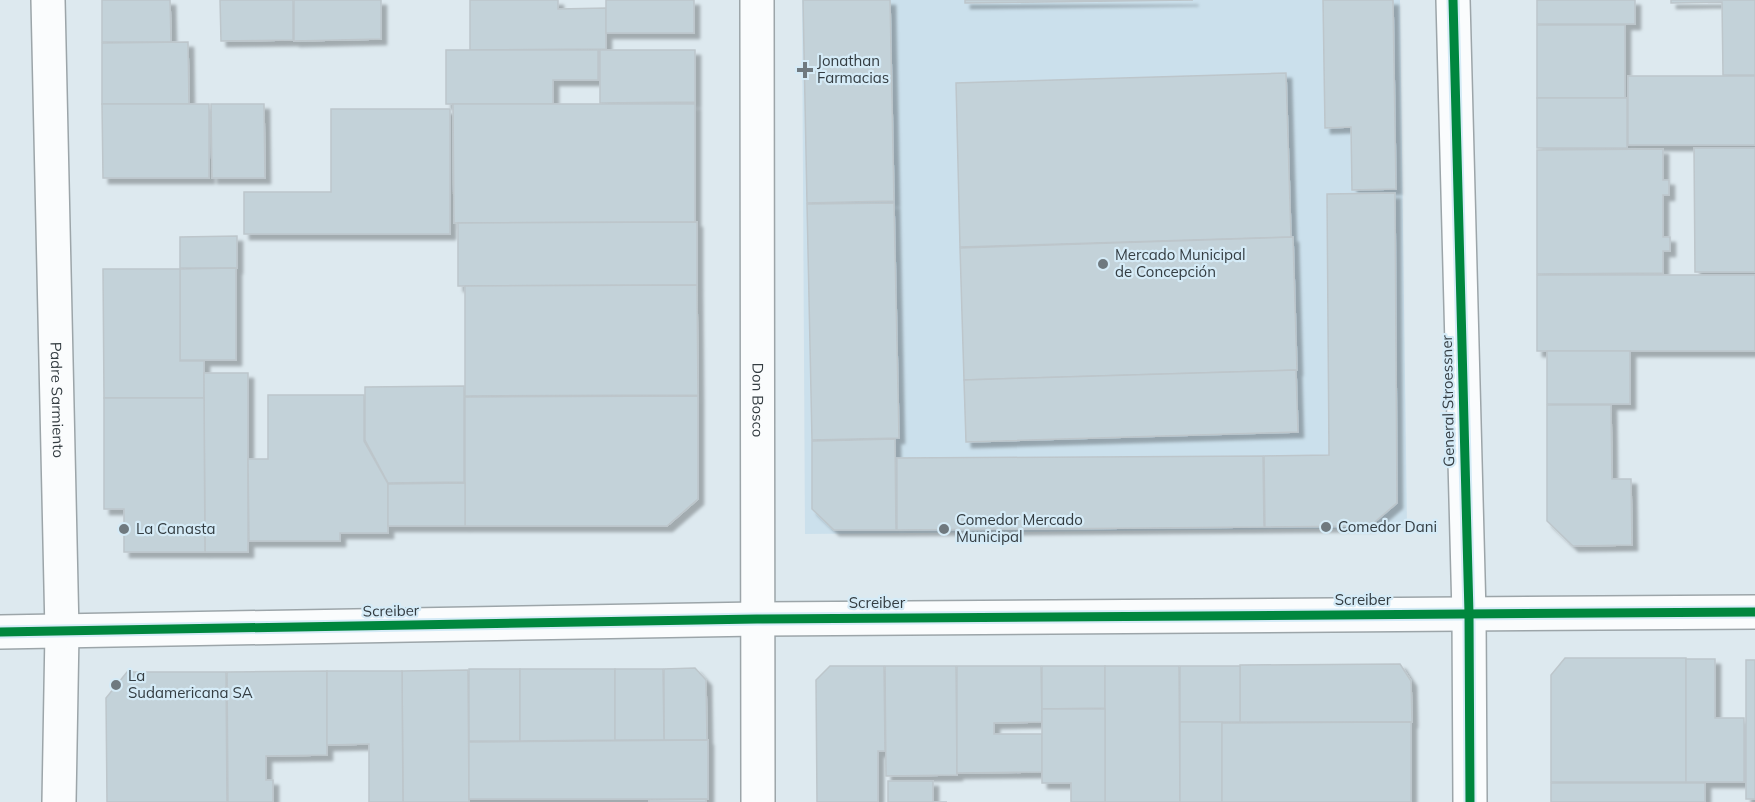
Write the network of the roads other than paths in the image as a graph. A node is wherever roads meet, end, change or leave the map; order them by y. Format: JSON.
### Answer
{"nodes":[{"id":1,"x":48,"y":0,"type":"edge"},
{"id":2,"x":758,"y":0,"type":"edge"},
{"id":3,"x":1453,"y":0,"type":"edge"},
{"id":4,"x":1755,"y":612,"type":"edge"},
{"id":5,"x":1469,"y":614,"type":"junction"},
{"id":6,"x":758,"y":619,"type":"junction"},
{"id":7,"x":0,"y":632,"type":"edge"},
{"id":8,"x":62,"y":632,"type":"junction"},
{"id":9,"x":59,"y":802,"type":"edge"},
{"id":10,"x":758,"y":802,"type":"edge"},
{"id":11,"x":1470,"y":802,"type":"edge"}],
"edges":[{"from":1,"to":8,"type":"street","name":"Padre Sarmiento"},
{"from":2,"to":6,"type":"street","name":"Don Bosco"},
{"from":3,"to":5,"type":"street","name":"General Stroessner"},
{"from":4,"to":5,"type":"street","name":"Screiber"},
{"from":5,"to":6,"type":"street","name":"Screiber"},
{"from":5,"to":11,"type":"street","name":"General Stroessner"},
{"from":6,"to":8,"type":"street","name":"Screiber"},
{"from":6,"to":10,"type":"street","name":"Don Bosco"},
{"from":7,"to":8,"type":"street","name":"Screiber"},
{"from":8,"to":9,"type":"street","name":"Padre Sarmiento"}]}
